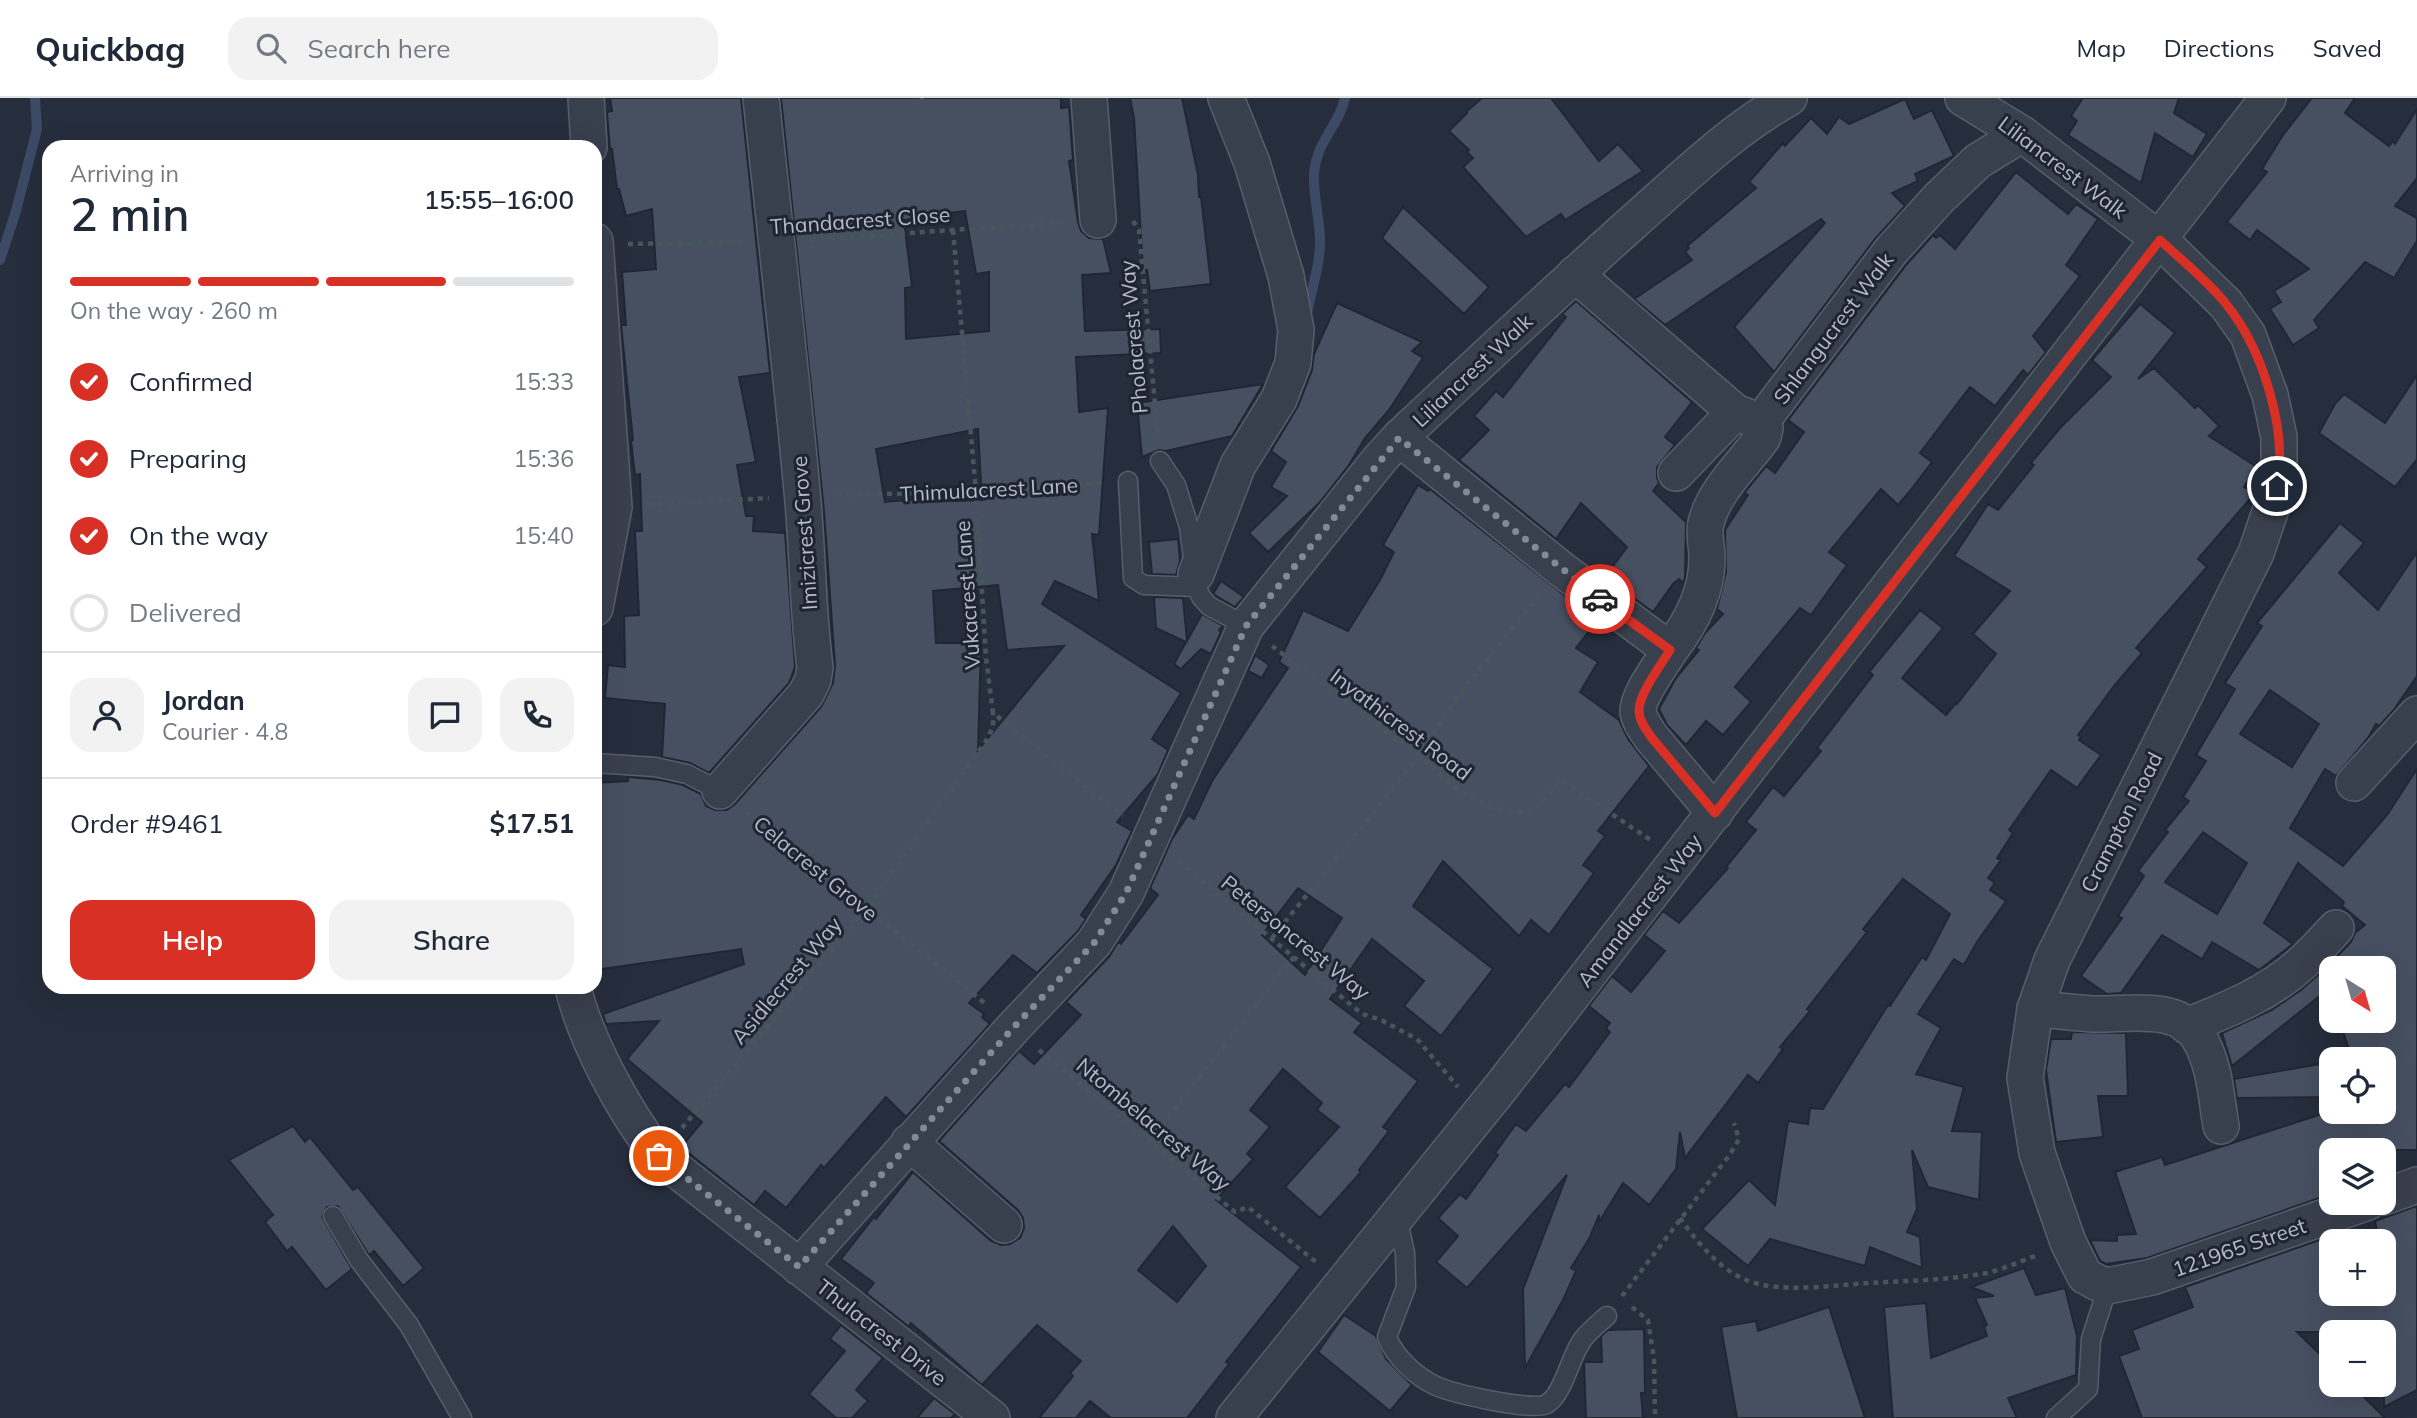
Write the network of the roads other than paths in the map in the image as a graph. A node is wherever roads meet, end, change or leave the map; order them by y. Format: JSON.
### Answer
{"nodes":[{"id":1,"x":586,"y":98,"type":"edge"},
{"id":2,"x":761,"y":98,"type":"edge"},
{"id":3,"x":1090,"y":98,"type":"edge"},
{"id":4,"x":1226,"y":98,"type":"edge"},
{"id":5,"x":1789,"y":98,"type":"edge"},
{"id":6,"x":1963,"y":98,"type":"edge"},
{"id":7,"x":2268,"y":98,"type":"edge"},
{"id":8,"x":2022,"y":134,"type":"junction"},
{"id":9,"x":589,"y":140,"type":"edge"},
{"id":10,"x":1112,"y":218,"type":"road end"},
{"id":11,"x":2160,"y":240,"type":"junction"},
{"id":12,"x":1575,"y":274,"type":"junction"},
{"id":13,"x":602,"y":340,"type":"edge"},
{"id":14,"x":1748,"y":417,"type":"junction"},
{"id":15,"x":1399,"y":438,"type":"junction"},
{"id":16,"x":1160,"y":461,"type":"road end"},
{"id":17,"x":1676,"y":473,"type":"dead end"},
{"id":18,"x":1128,"y":481,"type":"road end"},
{"id":19,"x":602,"y":571,"type":"edge"},
{"id":20,"x":1196,"y":580,"type":"junction"},
{"id":21,"x":1246,"y":626,"type":"junction"},
{"id":22,"x":1670,"y":650,"type":"junction"},
{"id":23,"x":2417,"y":714,"type":"edge"},
{"id":24,"x":602,"y":763,"type":"edge"},
{"id":25,"x":2354,"y":783,"type":"dead end"},
{"id":26,"x":720,"y":791,"type":"joint"},
{"id":27,"x":1715,"y":813,"type":"junction"},
{"id":28,"x":2336,"y":928,"type":"dead end"},
{"id":29,"x":575,"y":994,"type":"edge"},
{"id":30,"x":2035,"y":1009,"type":"junction"},
{"id":31,"x":2187,"y":1026,"type":"junction"},
{"id":32,"x":2221,"y":1126,"type":"dead end"},
{"id":33,"x":909,"y":1142,"type":"junction"},
{"id":34,"x":2417,"y":1185,"type":"edge"},
{"id":35,"x":2396,"y":1193,"type":"edge"},
{"id":36,"x":2331,"y":1215,"type":"edge"},
{"id":37,"x":332,"y":1216,"type":"dead end"},
{"id":38,"x":1397,"y":1216,"type":"junction"},
{"id":39,"x":1004,"y":1225,"type":"dead end"},
{"id":40,"x":799,"y":1267,"type":"junction"},
{"id":41,"x":2108,"y":1286,"type":"junction"},
{"id":42,"x":1607,"y":1316,"type":"dead end"},
{"id":43,"x":462,"y":1418,"type":"edge"},
{"id":44,"x":992,"y":1418,"type":"edge"},
{"id":45,"x":1234,"y":1418,"type":"edge"},
{"id":46,"x":2056,"y":1418,"type":"edge"}],
"edges":[{"from":1,"to":9,"type":"street"},
{"from":2,"to":26,"type":"street","name":"Imizicrest Grove"},
{"from":3,"to":10,"type":"street"},
{"from":4,"to":20,"type":"street"},
{"from":5,"to":12,"type":"street","name":"Liliancrest Walk"},
{"from":6,"to":8,"type":"street","name":"Liliancrest Walk"},
{"from":7,"to":11,"type":"street","name":"Amandlacrest Way"},
{"from":8,"to":11,"type":"street","name":"Liliancrest Walk"},
{"from":8,"to":14,"type":"street","name":"Shlangucrest Walk"},
{"from":11,"to":27,"type":"street","name":"Amandlacrest Way"},
{"from":11,"to":30,"type":"street","name":"Crampton Road"},
{"from":12,"to":14,"type":"street"},
{"from":12,"to":15,"type":"street","name":"Liliancrest Walk"},
{"from":13,"to":19,"type":"street"},
{"from":14,"to":17,"type":"street"},
{"from":14,"to":22,"type":"street"},
{"from":15,"to":21,"type":"street","name":"Liliancrest Walk"},
{"from":15,"to":22,"type":"street"},
{"from":16,"to":20,"type":"lane"},
{"from":18,"to":20,"type":"lane"},
{"from":20,"to":21,"type":"lane"},
{"from":21,"to":33,"type":"street","name":"Liliancrest Walk"},
{"from":22,"to":27,"type":"street"},
{"from":23,"to":25,"type":"street"},
{"from":24,"to":26,"type":"lane"},
{"from":27,"to":38,"type":"street","name":"Amandlacrest Way"},
{"from":28,"to":31,"type":"street"},
{"from":29,"to":40,"type":"street","name":"Thulacrest Drive"},
{"from":30,"to":31,"type":"street"},
{"from":30,"to":41,"type":"street","name":"Crampton Road"},
{"from":31,"to":32,"type":"street"},
{"from":33,"to":39,"type":"street"},
{"from":33,"to":40,"type":"street","name":"Liliancrest Walk"},
{"from":34,"to":35,"type":"street"},
{"from":36,"to":41,"type":"street","name":"121965 Street"},
{"from":37,"to":43,"type":"lane"},
{"from":38,"to":42,"type":"lane"},
{"from":38,"to":45,"type":"street","name":"Amandlacrest Way"},
{"from":40,"to":44,"type":"street","name":"Thulacrest Drive"},
{"from":41,"to":46,"type":"lane"}]}
